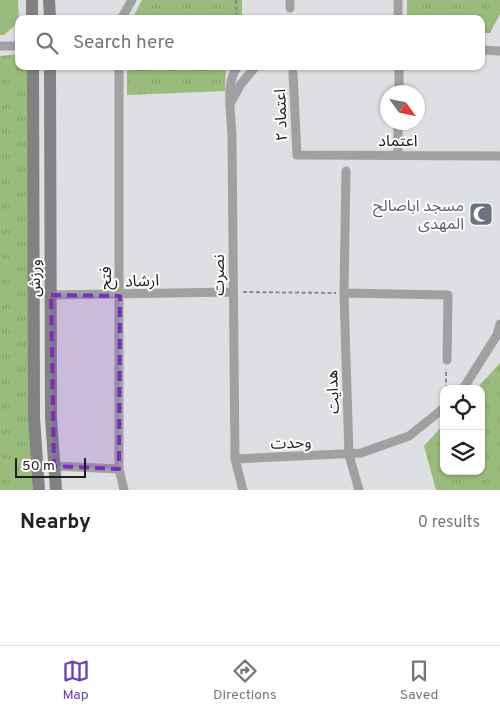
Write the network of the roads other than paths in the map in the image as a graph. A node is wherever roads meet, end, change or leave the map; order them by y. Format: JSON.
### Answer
{"nodes":[{"id":1,"x":32,"y":0,"type":"edge"},
{"id":2,"x":50,"y":0,"type":"edge"},
{"id":3,"x":132,"y":0,"type":"edge"},
{"id":4,"x":398,"y":0,"type":"edge"},
{"id":5,"x":32,"y":15,"type":"edge"},
{"id":6,"x":50,"y":15,"type":"edge"},
{"id":7,"x":123,"y":15,"type":"edge"},
{"id":8,"x":398,"y":15,"type":"edge"},
{"id":9,"x":0,"y":46,"type":"edge"},
{"id":10,"x":15,"y":46,"type":"edge"},
{"id":11,"x":485,"y":50,"type":"edge"},
{"id":12,"x":500,"y":51,"type":"edge"},
{"id":13,"x":33,"y":70,"type":"edge"},
{"id":14,"x":50,"y":70,"type":"edge"},
{"id":15,"x":119,"y":70,"type":"edge"},
{"id":16,"x":236,"y":70,"type":"edge"},
{"id":17,"x":253,"y":70,"type":"edge"},
{"id":18,"x":399,"y":70,"type":"dead end"},
{"id":19,"x":293,"y":73,"type":"dead end"},
{"id":20,"x":399,"y":85,"type":"edge"},
{"id":21,"x":231,"y":102,"type":"junction"},
{"id":22,"x":398,"y":130,"type":"edge"},
{"id":23,"x":297,"y":155,"type":"joint"},
{"id":24,"x":398,"y":155,"type":"junction"},
{"id":25,"x":500,"y":156,"type":"edge"},
{"id":26,"x":346,"y":171,"type":"dead end"},
{"id":27,"x":233,"y":292,"type":"junction"},
{"id":28,"x":344,"y":293,"type":"junction"},
{"id":29,"x":51,"y":295,"type":"junction"},
{"id":30,"x":120,"y":296,"type":"junction"},
{"id":31,"x":500,"y":324,"type":"edge"},
{"id":32,"x":447,"y":360,"type":"road end"},
{"id":33,"x":466,"y":385,"type":"edge"},
{"id":34,"x":440,"y":411,"type":"edge"},
{"id":35,"x":51,"y":417,"type":"junction"},
{"id":36,"x":34,"y":418,"type":"junction"},
{"id":37,"x":349,"y":455,"type":"junction"},
{"id":38,"x":235,"y":459,"type":"junction"},
{"id":39,"x":54,"y":466,"type":"junction"},
{"id":40,"x":119,"y":469,"type":"junction"},
{"id":41,"x":39,"y":490,"type":"edge"},
{"id":42,"x":56,"y":490,"type":"edge"},
{"id":43,"x":124,"y":490,"type":"edge"},
{"id":44,"x":243,"y":490,"type":"edge"},
{"id":45,"x":359,"y":490,"type":"edge"}],
"edges":[{"from":1,"to":5,"type":"main road"},
{"from":2,"to":6,"type":"main road"},
{"from":3,"to":7,"type":"street"},
{"from":4,"to":8,"type":"street"},
{"from":9,"to":10,"type":"street"},
{"from":11,"to":12,"type":"street"},
{"from":13,"to":36,"type":"main road","name":"ورزش"},
{"from":14,"to":29,"type":"main road","name":"ورزش"},
{"from":15,"to":30,"type":"street","name":"فتح"},
{"from":16,"to":21,"type":"street","name":"نصرت"},
{"from":17,"to":21,"type":"street"},
{"from":18,"to":20,"type":"street"},
{"from":19,"to":23,"type":"street","name":"اعتماد ۲"},
{"from":21,"to":27,"type":"street","name":"نصرت"},
{"from":22,"to":24,"type":"street"},
{"from":23,"to":24,"type":"street","name":"اعتماد"},
{"from":24,"to":25,"type":"street","name":"اعتماد"},
{"from":26,"to":28,"type":"street","name":"هدایت"},
{"from":27,"to":30,"type":"street","name":"ارشاد"},
{"from":27,"to":38,"type":"street","name":"نصرت"},
{"from":28,"to":32,"type":"street"},
{"from":28,"to":37,"type":"street","name":"هدایت"},
{"from":29,"to":30,"type":"street","name":"ارشاد"},
{"from":29,"to":35,"type":"main road","name":"ورزش"},
{"from":30,"to":40,"type":"street","name":"فتح"},
{"from":31,"to":33,"type":"street"},
{"from":34,"to":37,"type":"street"},
{"from":35,"to":36,"type":"main road"},
{"from":35,"to":39,"type":"main road","name":"ورزش"},
{"from":36,"to":41,"type":"main road","name":"ورزش"},
{"from":37,"to":38,"type":"street","name":"وحدت"},
{"from":37,"to":45,"type":"street","name":"هدایت"},
{"from":38,"to":44,"type":"street","name":"نصرت"},
{"from":39,"to":40,"type":"street"},
{"from":39,"to":42,"type":"main road","name":"ورزش"},
{"from":40,"to":43,"type":"street","name":"فتح"}]}
